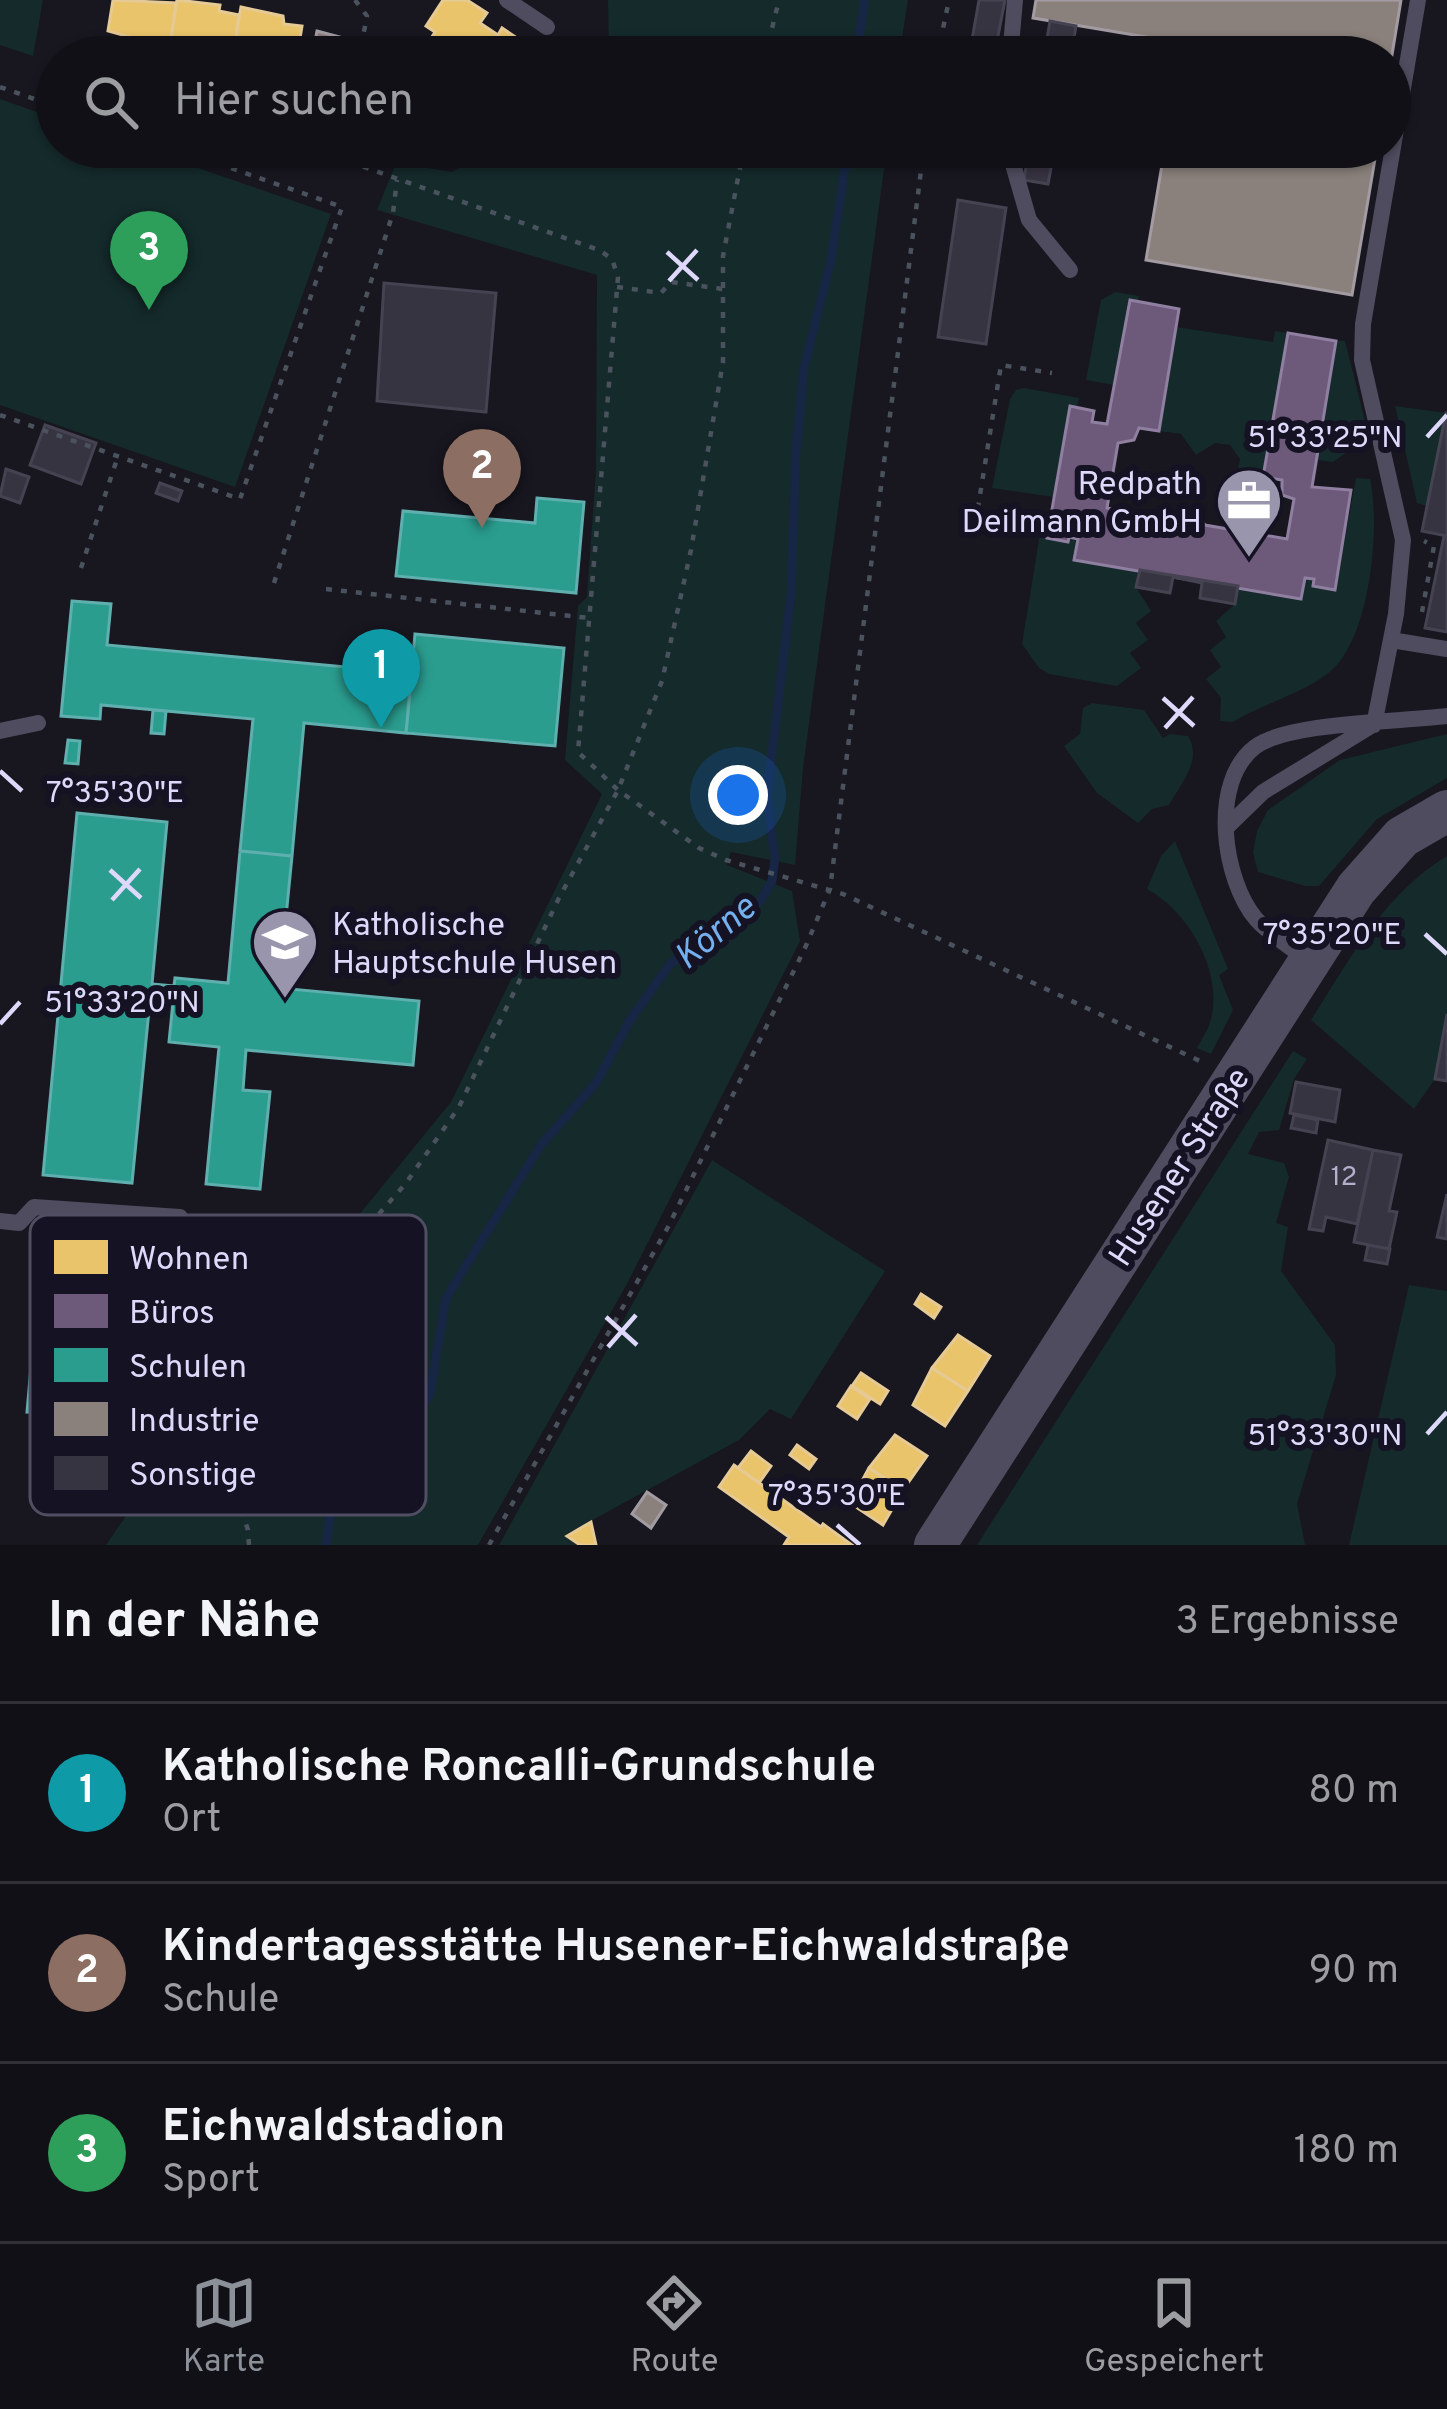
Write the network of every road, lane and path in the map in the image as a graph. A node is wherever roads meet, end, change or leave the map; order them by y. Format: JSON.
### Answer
{"nodes":[{"id":1,"x":355,"y":0,"type":"edge"},
{"id":2,"x":508,"y":0,"type":"edge"},
{"id":3,"x":779,"y":0,"type":"edge"},
{"id":4,"x":949,"y":0,"type":"edge"},
{"id":5,"x":1015,"y":0,"type":"edge"},
{"id":6,"x":1418,"y":0,"type":"edge"},
{"id":7,"x":547,"y":26,"type":"dead end"},
{"id":8,"x":363,"y":36,"type":"edge"},
{"id":9,"x":770,"y":36,"type":"edge"},
{"id":10,"x":941,"y":36,"type":"edge"},
{"id":11,"x":1012,"y":36,"type":"edge"},
{"id":12,"x":1411,"y":41,"type":"edge"},
{"id":13,"x":0,"y":87,"type":"edge"},
{"id":14,"x":36,"y":100,"type":"edge"},
{"id":15,"x":231,"y":168,"type":"edge"},
{"id":16,"x":366,"y":168,"type":"edge"},
{"id":17,"x":740,"y":168,"type":"edge"},
{"id":18,"x":921,"y":168,"type":"edge"},
{"id":19,"x":1014,"y":168,"type":"edge"},
{"id":20,"x":1389,"y":168,"type":"edge"},
{"id":21,"x":397,"y":180,"type":"junction"},
{"id":22,"x":1070,"y":270,"type":"dead end"},
{"id":23,"x":617,"y":287,"type":"junction"},
{"id":24,"x":723,"y":289,"type":"junction"},
{"id":25,"x":1052,"y":373,"type":"dead end"},
{"id":26,"x":0,"y":415,"type":"edge"},
{"id":27,"x":118,"y":456,"type":"junction"},
{"id":28,"x":963,"y":524,"type":"dead end"},
{"id":29,"x":1420,"y":539,"type":"dead end"},
{"id":30,"x":81,"y":568,"type":"dead end"},
{"id":31,"x":274,"y":583,"type":"dead end"},
{"id":32,"x":326,"y":589,"type":"dead end"},
{"id":33,"x":589,"y":618,"type":"junction"},
{"id":34,"x":1418,"y":629,"type":"dead end"},
{"id":35,"x":1391,"y":640,"type":"junction"},
{"id":36,"x":1447,"y":650,"type":"edge"},
{"id":37,"x":1447,"y":716,"type":"edge"},
{"id":38,"x":38,"y":723,"type":"dead end"},
{"id":39,"x":1375,"y":724,"type":"junction"},
{"id":40,"x":0,"y":731,"type":"edge"},
{"id":41,"x":618,"y":790,"type":"junction"},
{"id":42,"x":1447,"y":811,"type":"edge"},
{"id":43,"x":1225,"y":828,"type":"junction"},
{"id":44,"x":826,"y":888,"type":"junction"},
{"id":45,"x":1308,"y":961,"type":"junction"},
{"id":46,"x":1234,"y":1078,"type":"junction"},
{"id":47,"x":151,"y":1215,"type":"edge"},
{"id":48,"x":378,"y":1215,"type":"edge"},
{"id":49,"x":0,"y":1221,"type":"edge"},
{"id":50,"x":243,"y":1515,"type":"edge"},
{"id":51,"x":249,"y":1545,"type":"edge"},
{"id":52,"x":489,"y":1545,"type":"edge"},
{"id":53,"x":935,"y":1545,"type":"edge"}],
"edges":[{"from":1,"to":8,"type":"path"},
{"from":2,"to":7,"type":"lane"},
{"from":3,"to":9,"type":"path"},
{"from":4,"to":10,"type":"path"},
{"from":5,"to":11,"type":"lane"},
{"from":6,"to":12,"type":"lane"},
{"from":13,"to":14,"type":"path"},
{"from":15,"to":27,"type":"path"},
{"from":16,"to":21,"type":"path"},
{"from":17,"to":24,"type":"path"},
{"from":18,"to":44,"type":"path"},
{"from":19,"to":22,"type":"lane"},
{"from":20,"to":35,"type":"lane"},
{"from":21,"to":23,"type":"path"},
{"from":21,"to":31,"type":"path"},
{"from":23,"to":24,"type":"path"},
{"from":23,"to":33,"type":"path"},
{"from":24,"to":41,"type":"path"},
{"from":25,"to":28,"type":"path"},
{"from":26,"to":27,"type":"path"},
{"from":27,"to":30,"type":"path"},
{"from":29,"to":34,"type":"path"},
{"from":32,"to":33,"type":"path"},
{"from":33,"to":41,"type":"path"},
{"from":35,"to":36,"type":"lane"},
{"from":35,"to":39,"type":"lane"},
{"from":37,"to":39,"type":"lane"},
{"from":38,"to":40,"type":"lane"},
{"from":39,"to":43,"type":"lane"},
{"from":39,"to":43,"type":"lane"},
{"from":41,"to":44,"type":"path"},
{"from":41,"to":48,"type":"path"},
{"from":42,"to":45,"type":"street","name":"Husener Straße"},
{"from":43,"to":45,"type":"lane"},
{"from":44,"to":46,"type":"path"},
{"from":44,"to":52,"type":"path"},
{"from":45,"to":46,"type":"street","name":"Husener Straße"},
{"from":46,"to":53,"type":"street","name":"Husener Straße"},
{"from":47,"to":49,"type":"lane"},
{"from":50,"to":51,"type":"path"}]}
